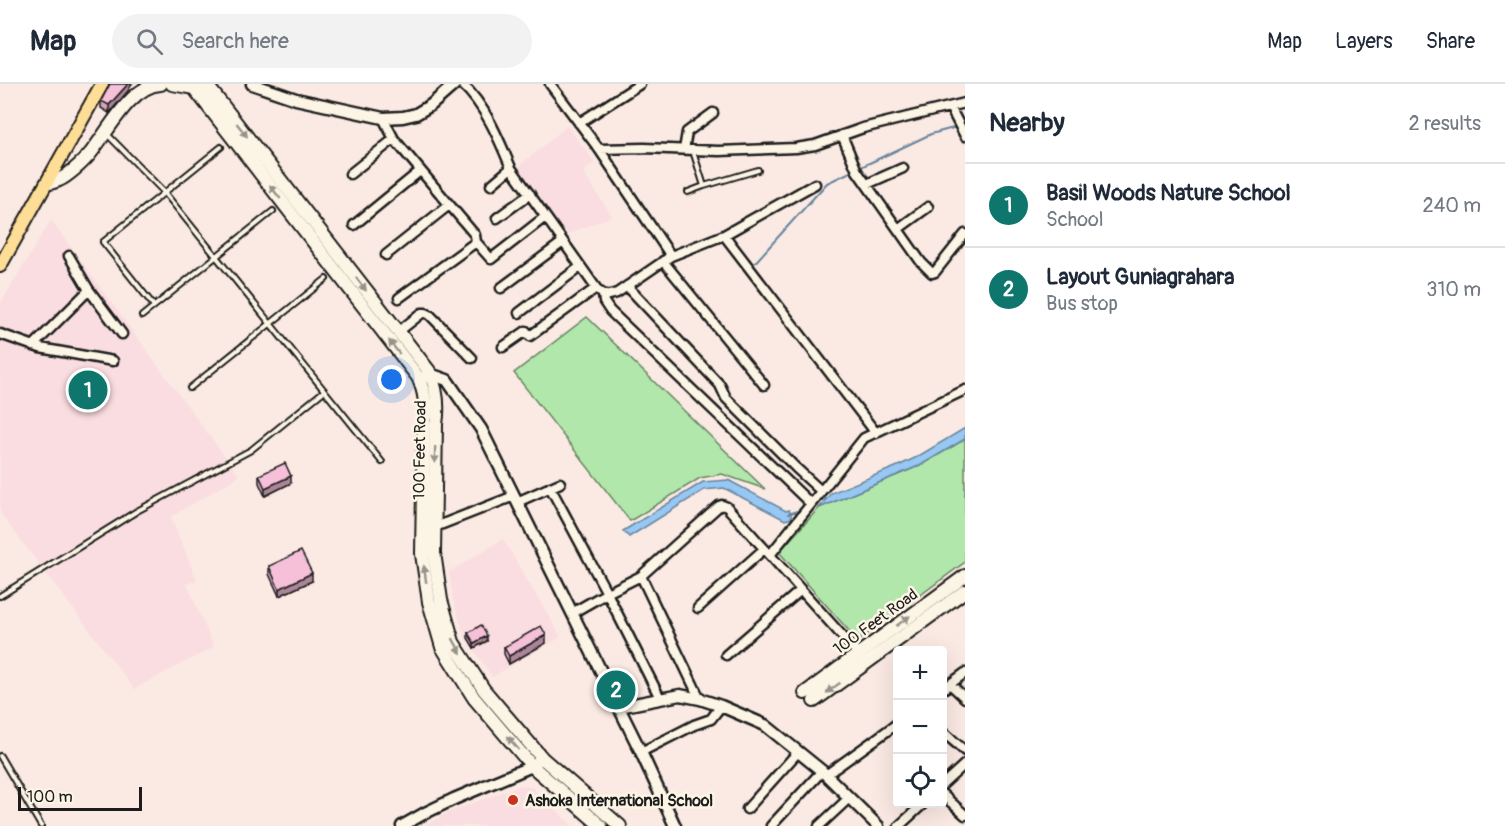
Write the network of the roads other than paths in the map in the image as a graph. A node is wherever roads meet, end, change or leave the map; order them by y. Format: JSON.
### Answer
{"nodes":[{"id":1,"x":102,"y":84,"type":"edge"},
{"id":2,"x":161,"y":84,"type":"edge"},
{"id":3,"x":172,"y":84,"type":"edge"},
{"id":4,"x":252,"y":84,"type":"edge"},
{"id":5,"x":455,"y":84,"type":"edge"},
{"id":6,"x":462,"y":84,"type":"edge"},
{"id":7,"x":640,"y":84,"type":"edge"},
{"id":8,"x":198,"y":85,"type":"edge"},
{"id":9,"x":554,"y":85,"type":"edge"},
{"id":10,"x":965,"y":103,"type":"edge"},
{"id":11,"x":950,"y":107,"type":"junction"},
{"id":12,"x":712,"y":113,"type":"dead end"},
{"id":13,"x":383,"y":118,"type":"junction"},
{"id":14,"x":579,"y":123,"type":"junction"},
{"id":15,"x":106,"y":132,"type":"junction"},
{"id":16,"x":842,"y":135,"type":"junction"},
{"id":17,"x":965,"y":136,"type":"edge"},
{"id":18,"x":394,"y":139,"type":"junction"},
{"id":19,"x":221,"y":147,"type":"dead end"},
{"id":20,"x":599,"y":149,"type":"junction"},
{"id":21,"x":688,"y":150,"type":"junction"},
{"id":22,"x":511,"y":168,"type":"junction"},
{"id":23,"x":903,"y":168,"type":"dead end"},
{"id":24,"x":758,"y":170,"type":"dead end"},
{"id":25,"x":420,"y":171,"type":"junction"},
{"id":26,"x":350,"y":174,"type":"dead end"},
{"id":27,"x":46,"y":184,"type":"junction"},
{"id":28,"x":815,"y":184,"type":"dead end"},
{"id":29,"x":867,"y":184,"type":"junction"},
{"id":30,"x":491,"y":185,"type":"dead end"},
{"id":31,"x":704,"y":186,"type":"junction"},
{"id":32,"x":164,"y":192,"type":"junction"},
{"id":33,"x":688,"y":192,"type":"dead end"},
{"id":34,"x":530,"y":194,"type":"junction"},
{"id":35,"x":450,"y":205,"type":"junction"},
{"id":36,"x":928,"y":207,"type":"dead end"},
{"id":37,"x":273,"y":211,"type":"dead end"},
{"id":38,"x":546,"y":217,"type":"junction"},
{"id":39,"x":496,"y":218,"type":"dead end"},
{"id":40,"x":354,"y":225,"type":"dead end"},
{"id":41,"x":898,"y":229,"type":"junction"},
{"id":42,"x":965,"y":234,"type":"edge"},
{"id":43,"x":724,"y":236,"type":"junction"},
{"id":44,"x":476,"y":242,"type":"junction"},
{"id":45,"x":563,"y":242,"type":"junction"},
{"id":46,"x":386,"y":255,"type":"dead end"},
{"id":47,"x":69,"y":256,"type":"dead end"},
{"id":48,"x":216,"y":256,"type":"junction"},
{"id":49,"x":667,"y":259,"type":"junction"},
{"id":50,"x":0,"y":266,"type":"edge"},
{"id":51,"x":580,"y":267,"type":"junction"},
{"id":52,"x":326,"y":279,"type":"dead end"},
{"id":53,"x":627,"y":286,"type":"junction"},
{"id":54,"x":501,"y":288,"type":"dead end"},
{"id":55,"x":596,"y":288,"type":"junction"},
{"id":56,"x":89,"y":290,"type":"junction"},
{"id":57,"x":603,"y":295,"type":"junction"},
{"id":58,"x":399,"y":298,"type":"dead end"},
{"id":59,"x":154,"y":306,"type":"junction"},
{"id":60,"x":519,"y":313,"type":"dead end"},
{"id":61,"x":142,"y":316,"type":"dead end"},
{"id":62,"x":270,"y":324,"type":"junction"},
{"id":63,"x":398,"y":332,"type":"junction"},
{"id":64,"x":0,"y":334,"type":"edge"},
{"id":65,"x":122,"y":334,"type":"dead end"},
{"id":66,"x":33,"y":346,"type":"junction"},
{"id":67,"x":503,"y":347,"type":"dead end"},
{"id":68,"x":472,"y":358,"type":"dead end"},
{"id":69,"x":113,"y":361,"type":"dead end"},
{"id":70,"x":424,"y":376,"type":"junction"},
{"id":71,"x":764,"y":385,"type":"dead end"},
{"id":72,"x":190,"y":388,"type":"dead end"},
{"id":73,"x":965,"y":390,"type":"edge"},
{"id":74,"x":324,"y":391,"type":"junction"},
{"id":75,"x":876,"y":433,"type":"junction"},
{"id":76,"x":382,"y":462,"type":"dead end"},
{"id":77,"x":560,"y":483,"type":"dead end"},
{"id":78,"x":550,"y":488,"type":"junction"},
{"id":79,"x":820,"y":493,"type":"junction"},
{"id":80,"x":516,"y":499,"type":"junction"},
{"id":81,"x":811,"y":504,"type":"junction"},
{"id":82,"x":435,"y":526,"type":"junction"},
{"id":83,"x":767,"y":552,"type":"junction"},
{"id":84,"x":641,"y":576,"type":"junction"},
{"id":85,"x":965,"y":576,"type":"edge"},
{"id":86,"x":801,"y":591,"type":"junction"},
{"id":87,"x":965,"y":591,"type":"edge"},
{"id":88,"x":607,"y":593,"type":"junction"},
{"id":89,"x":0,"y":596,"type":"edge"},
{"id":90,"x":698,"y":608,"type":"dead end"},
{"id":91,"x":572,"y":612,"type":"junction"},
{"id":92,"x":726,"y":655,"type":"dead end"},
{"id":93,"x":862,"y":658,"type":"junction"},
{"id":94,"x":965,"y":673,"type":"edge"},
{"id":95,"x":947,"y":686,"type":"edge"},
{"id":96,"x":947,"y":688,"type":"edge"},
{"id":97,"x":810,"y":697,"type":"dead end"},
{"id":98,"x":660,"y":698,"type":"junction"},
{"id":99,"x":965,"y":698,"type":"edge"},
{"id":100,"x":700,"y":699,"type":"junction"},
{"id":101,"x":721,"y":706,"type":"junction"},
{"id":102,"x":619,"y":707,"type":"junction"},
{"id":103,"x":893,"y":726,"type":"edge"},
{"id":104,"x":947,"y":736,"type":"edge"},
{"id":105,"x":641,"y":752,"type":"junction"},
{"id":106,"x":798,"y":752,"type":"junction"},
{"id":107,"x":965,"y":752,"type":"edge"},
{"id":108,"x":0,"y":756,"type":"edge"},
{"id":109,"x":537,"y":762,"type":"junction"},
{"id":110,"x":965,"y":764,"type":"edge"},
{"id":111,"x":824,"y":773,"type":"junction"},
{"id":112,"x":947,"y":780,"type":"edge"},
{"id":113,"x":849,"y":798,"type":"junction"},
{"id":114,"x":947,"y":799,"type":"edge"},
{"id":115,"x":919,"y":808,"type":"edge"},
{"id":116,"x":747,"y":809,"type":"dead end"},
{"id":117,"x":965,"y":815,"type":"edge"},
{"id":118,"x":41,"y":826,"type":"edge"},
{"id":119,"x":402,"y":826,"type":"edge"},
{"id":120,"x":601,"y":826,"type":"edge"},
{"id":121,"x":620,"y":826,"type":"edge"},
{"id":122,"x":675,"y":826,"type":"edge"},
{"id":123,"x":771,"y":826,"type":"edge"},
{"id":124,"x":819,"y":826,"type":"edge"},
{"id":125,"x":878,"y":826,"type":"edge"},
{"id":126,"x":899,"y":826,"type":"edge"}],
"edges":[{"from":1,"to":27,"type":"main road"},
{"from":2,"to":15,"type":"main road"},
{"from":3,"to":8,"type":"main road"},
{"from":4,"to":13,"type":"street"},
{"from":5,"to":13,"type":"street"},
{"from":6,"to":22,"type":"street"},
{"from":7,"to":14,"type":"street"},
{"from":8,"to":63,"type":"main road","name":"100 Feet Road","one_way":true},
{"from":70,"to":8,"type":"main road","name":"100 Feet Road","one_way":true},
{"from":9,"to":14,"type":"street"},
{"from":10,"to":11,"type":"street"},
{"from":11,"to":16,"type":"street"},
{"from":11,"to":17,"type":"street"},
{"from":12,"to":21,"type":"street"},
{"from":13,"to":18,"type":"street"},
{"from":14,"to":20,"type":"street"},
{"from":15,"to":27,"type":"main road"},
{"from":15,"to":32,"type":"lane"},
{"from":16,"to":21,"type":"street"},
{"from":16,"to":29,"type":"street"},
{"from":18,"to":25,"type":"street"},
{"from":18,"to":26,"type":"street"},
{"from":19,"to":32,"type":"lane"},
{"from":20,"to":21,"type":"street"},
{"from":20,"to":49,"type":"street"},
{"from":21,"to":31,"type":"lane"},
{"from":22,"to":30,"type":"street"},
{"from":22,"to":34,"type":"street"},
{"from":23,"to":29,"type":"street"},
{"from":24,"to":31,"type":"lane"},
{"from":25,"to":35,"type":"street"},
{"from":25,"to":40,"type":"street"},
{"from":27,"to":50,"type":"main road"},
{"from":28,"to":43,"type":"street"},
{"from":29,"to":41,"type":"street"},
{"from":31,"to":33,"type":"lane"},
{"from":32,"to":48,"type":"lane"},
{"from":32,"to":59,"type":"lane"},
{"from":34,"to":38,"type":"street"},
{"from":34,"to":39,"type":"street"},
{"from":35,"to":44,"type":"street"},
{"from":35,"to":46,"type":"street"},
{"from":36,"to":41,"type":"street"},
{"from":37,"to":48,"type":"lane"},
{"from":38,"to":44,"type":"street"},
{"from":38,"to":45,"type":"street"},
{"from":41,"to":42,"type":"street"},
{"from":43,"to":49,"type":"street"},
{"from":43,"to":75,"type":"street"},
{"from":44,"to":58,"type":"street"},
{"from":45,"to":51,"type":"street"},
{"from":45,"to":54,"type":"street"},
{"from":47,"to":56,"type":"street"},
{"from":48,"to":59,"type":"lane"},
{"from":48,"to":62,"type":"lane"},
{"from":49,"to":53,"type":"street"},
{"from":49,"to":71,"type":"street"},
{"from":51,"to":55,"type":"street"},
{"from":51,"to":60,"type":"street"},
{"from":52,"to":62,"type":"lane"},
{"from":53,"to":57,"type":"street"},
{"from":53,"to":79,"type":"street"},
{"from":55,"to":57,"type":"street"},
{"from":55,"to":67,"type":"street"},
{"from":56,"to":65,"type":"street"},
{"from":56,"to":66,"type":"street"},
{"from":57,"to":81,"type":"street"},
{"from":59,"to":61,"type":"lane"},
{"from":62,"to":72,"type":"lane"},
{"from":62,"to":74,"type":"lane"},
{"from":63,"to":68,"type":"street"},
{"from":63,"to":70,"type":"main road","name":"100 Feet Road"},
{"from":64,"to":66,"type":"street"},
{"from":66,"to":69,"type":"street"},
{"from":70,"to":80,"type":"street"},
{"from":70,"to":82,"type":"main road","name":"100 Feet Road","one_way":true},
{"from":109,"to":70,"type":"main road","name":"100 Feet Road","one_way":true},
{"from":73,"to":75,"type":"street"},
{"from":74,"to":76,"type":"lane"},
{"from":74,"to":89,"type":"lane"},
{"from":75,"to":79,"type":"street"},
{"from":77,"to":78,"type":"street"},
{"from":78,"to":80,"type":"street"},
{"from":78,"to":88,"type":"street"},
{"from":79,"to":81,"type":"street"},
{"from":80,"to":82,"type":"street"},
{"from":80,"to":91,"type":"street"},
{"from":81,"to":83,"type":"street"},
{"from":82,"to":109,"type":"main road","name":"100 Feet Road","one_way":true},
{"from":83,"to":84,"type":"street"},
{"from":83,"to":86,"type":"street"},
{"from":83,"to":90,"type":"street"},
{"from":84,"to":88,"type":"street"},
{"from":84,"to":100,"type":"street"},
{"from":93,"to":85,"type":"main road","name":"100 Feet Road","one_way":true},
{"from":86,"to":92,"type":"street"},
{"from":86,"to":93,"type":"street"},
{"from":87,"to":93,"type":"main road","name":"100 Feet Road"},
{"from":88,"to":91,"type":"street"},
{"from":88,"to":98,"type":"street"},
{"from":91,"to":102,"type":"street"},
{"from":93,"to":97,"type":"main road","name":"100 Feet Road"},
{"from":94,"to":95,"type":"street"},
{"from":96,"to":99,"type":"street"},
{"from":98,"to":100,"type":"street"},
{"from":98,"to":102,"type":"street"},
{"from":100,"to":101,"type":"street"},
{"from":101,"to":105,"type":"street"},
{"from":101,"to":106,"type":"street"},
{"from":102,"to":105,"type":"street"},
{"from":103,"to":111,"type":"street"},
{"from":104,"to":107,"type":"street"},
{"from":105,"to":122,"type":"street"},
{"from":106,"to":111,"type":"street"},
{"from":106,"to":116,"type":"street"},
{"from":108,"to":118,"type":"lane"},
{"from":109,"to":119,"type":"street"},
{"from":109,"to":120,"type":"main road","name":"100 Feet Road"},
{"from":109,"to":121,"type":"main road","name":"100 Feet Road"},
{"from":110,"to":112,"type":"street"},
{"from":111,"to":113,"type":"street"},
{"from":111,"to":123,"type":"street"},
{"from":113,"to":124,"type":"street"},
{"from":113,"to":125,"type":"street"},
{"from":114,"to":117,"type":"street"},
{"from":115,"to":126,"type":"street"}]}
